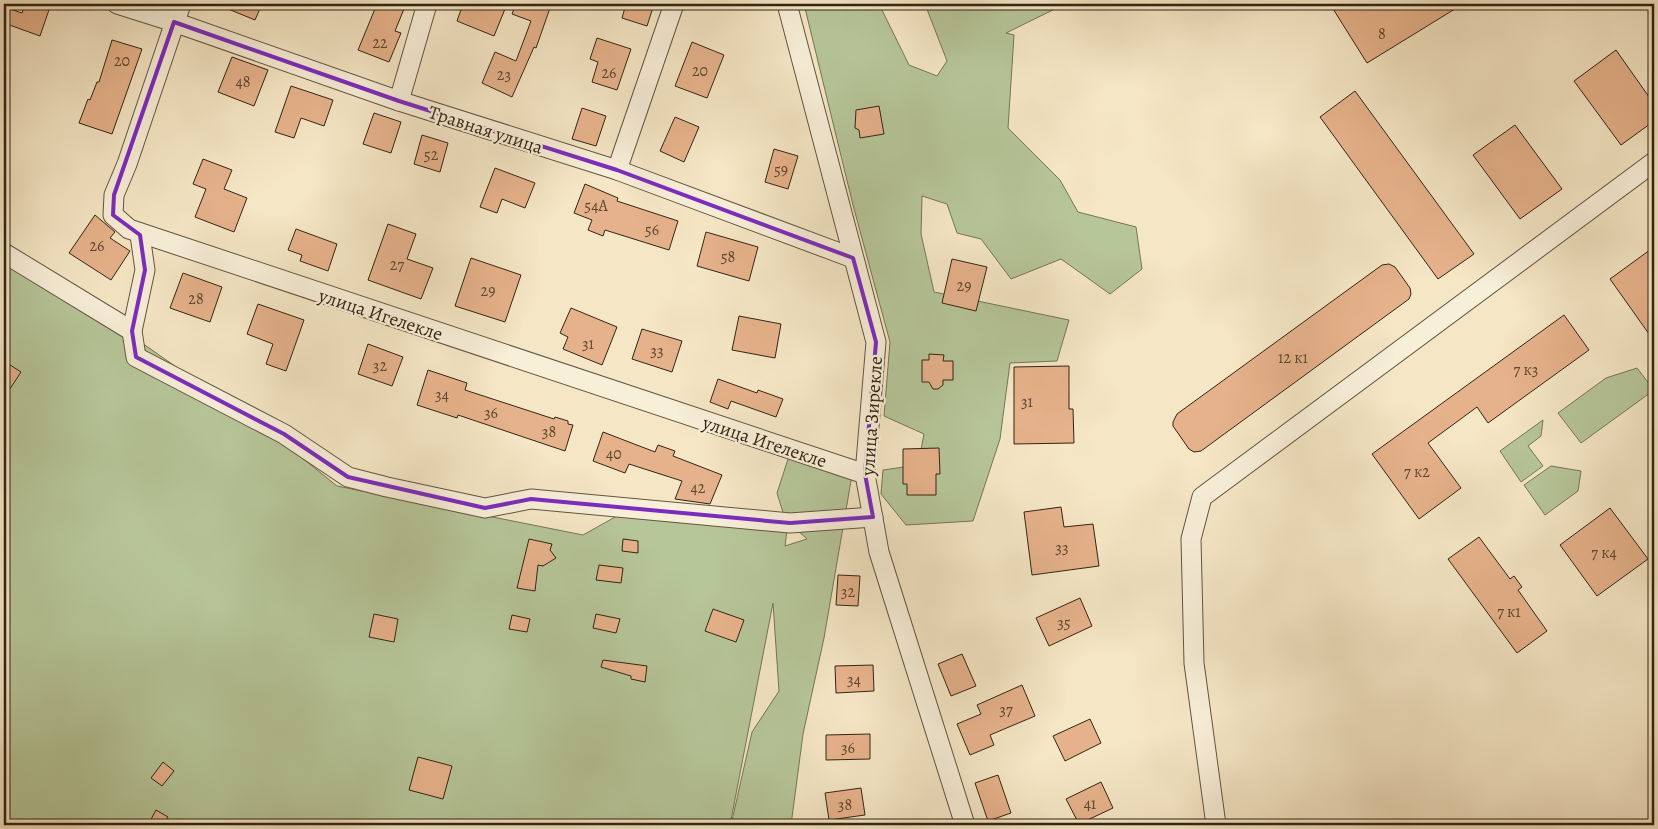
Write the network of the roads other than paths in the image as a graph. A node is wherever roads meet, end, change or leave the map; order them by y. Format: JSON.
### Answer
{"nodes":[{"id":1,"x":117,"y":4,"type":"edge"},
{"id":2,"x":181,"y":4,"type":"edge"},
{"id":3,"x":427,"y":4,"type":"edge"},
{"id":4,"x":674,"y":4,"type":"edge"},
{"id":5,"x":787,"y":4,"type":"edge"},
{"id":6,"x":174,"y":22,"type":"junction"},
{"id":7,"x":399,"y":101,"type":"junction"},
{"id":8,"x":1654,"y":162,"type":"edge"},
{"id":9,"x":617,"y":170,"type":"junction"},
{"id":10,"x":140,"y":235,"type":"junction"},
{"id":11,"x":4,"y":253,"type":"edge"},
{"id":12,"x":853,"y":258,"type":"junction"},
{"id":13,"x":132,"y":331,"type":"junction"},
{"id":14,"x":865,"y":474,"type":"junction"},
{"id":15,"x":873,"y":517,"type":"junction"},
{"id":16,"x":965,"y":825,"type":"edge"},
{"id":17,"x":1216,"y":825,"type":"edge"}],
"edges":[{"from":1,"to":6,"type":"street","name":"Травная улица"},
{"from":2,"to":6,"type":"street","name":"улица Игелекле"},
{"from":3,"to":7,"type":"street"},
{"from":4,"to":9,"type":"street"},
{"from":5,"to":12,"type":"street","name":"улица Зирекле"},
{"from":6,"to":7,"type":"street","name":"Травная улица"},
{"from":6,"to":10,"type":"street","name":"улица Игелекле"},
{"from":7,"to":9,"type":"street","name":"Травная улица"},
{"from":8,"to":17,"type":"street"},
{"from":9,"to":12,"type":"street","name":"Травная улица"},
{"from":10,"to":13,"type":"street"},
{"from":10,"to":14,"type":"street","name":"улица Игелекле"},
{"from":11,"to":13,"type":"street"},
{"from":12,"to":14,"type":"street","name":"улица Зирекле"},
{"from":13,"to":15,"type":"street"},
{"from":14,"to":15,"type":"street","name":"улица Зирекле"},
{"from":15,"to":16,"type":"street","name":"улица Зирекле"}]}
